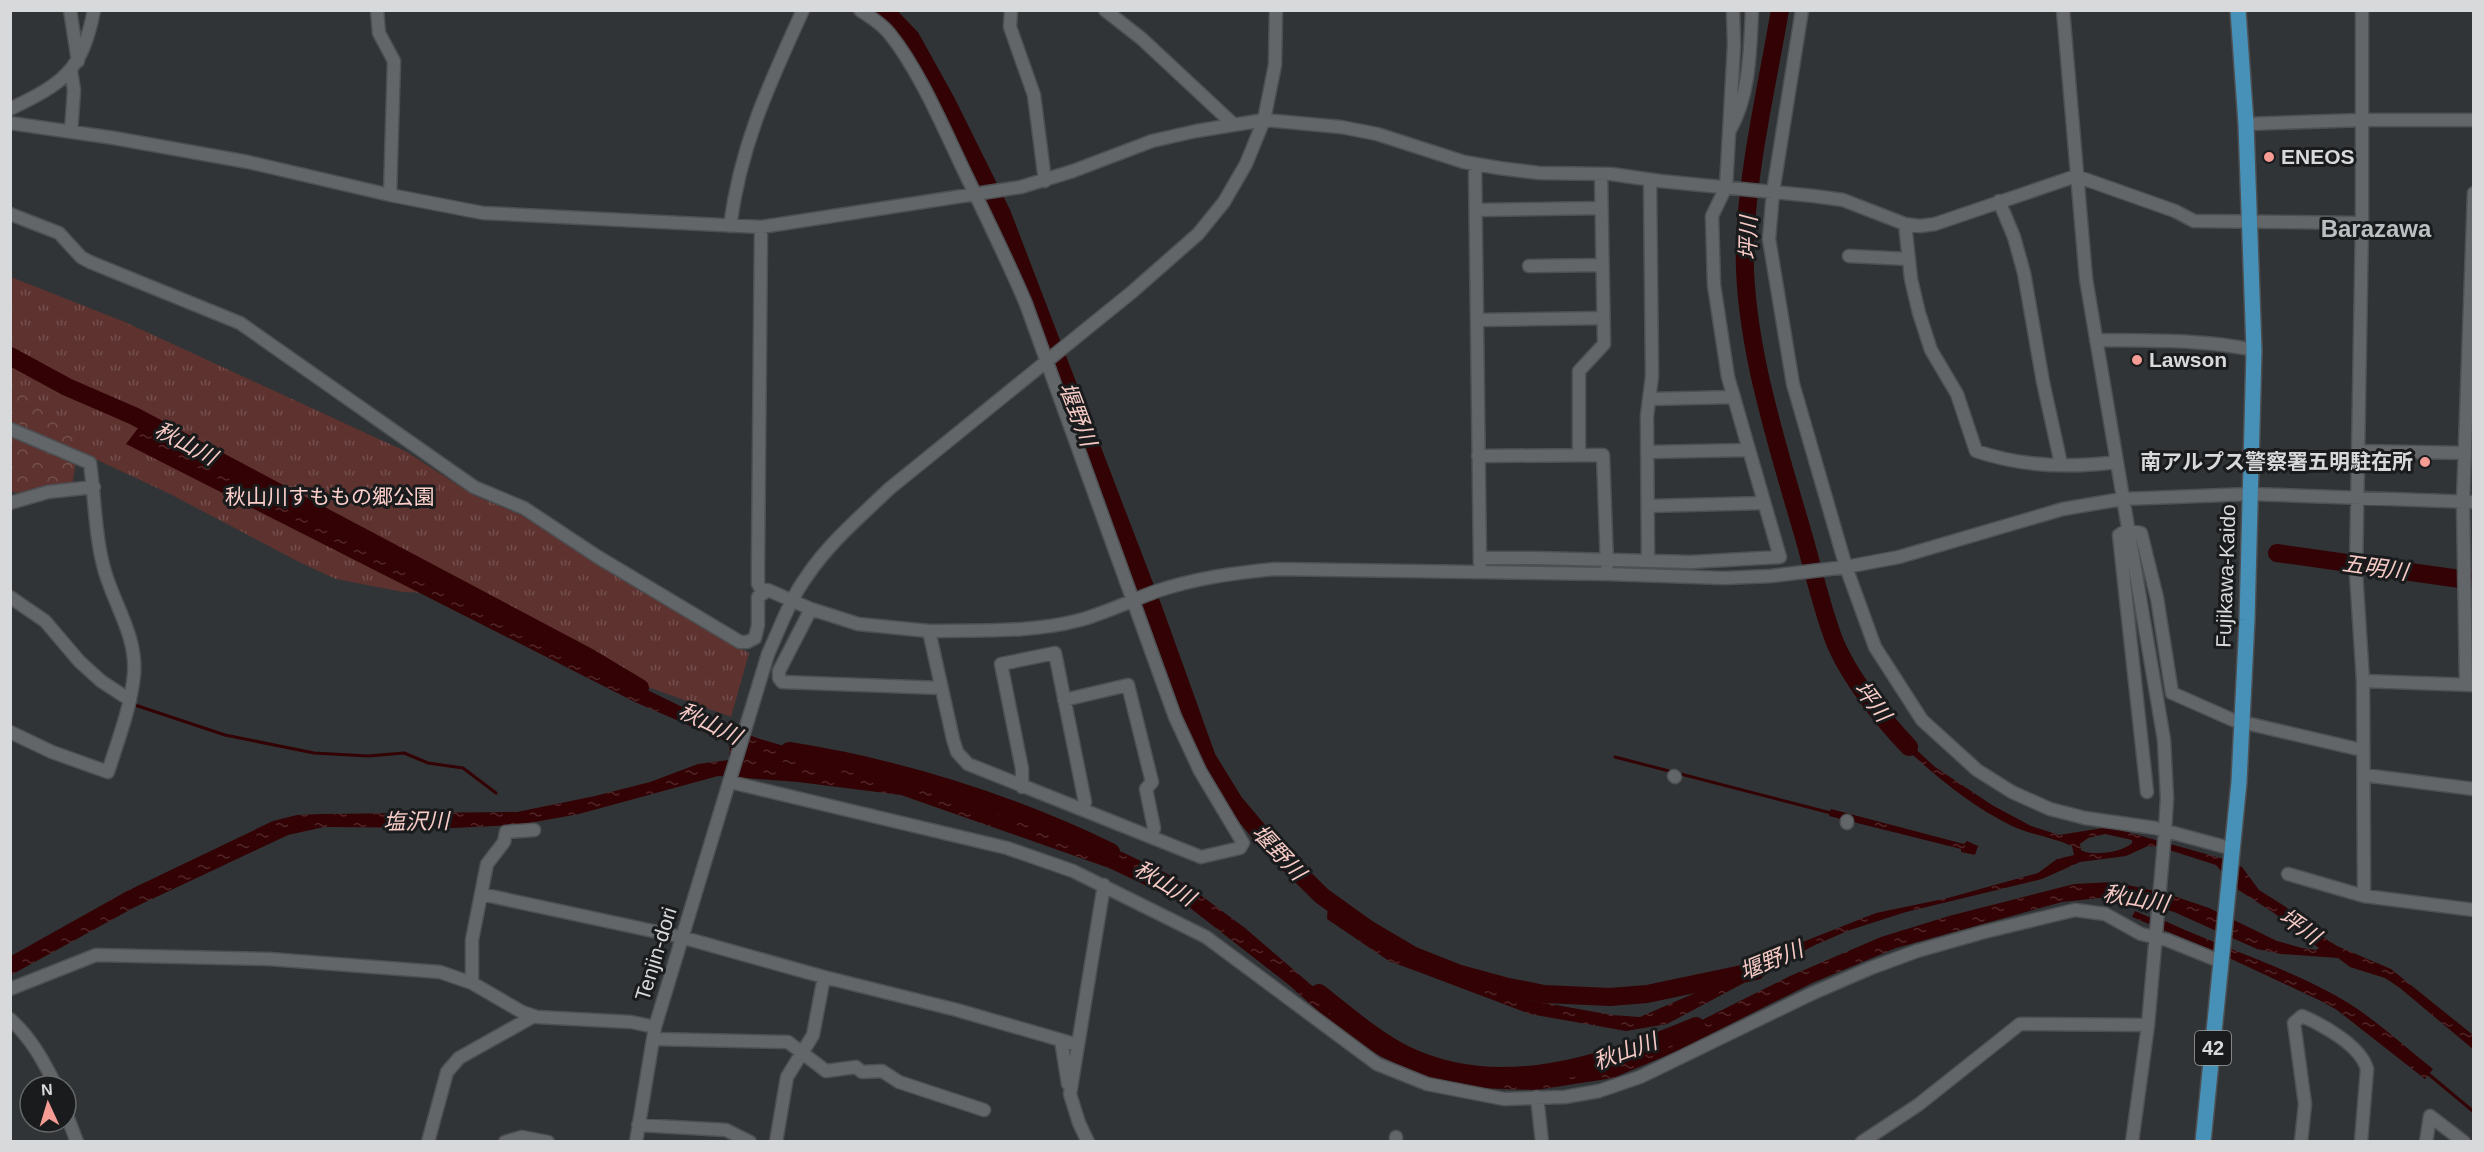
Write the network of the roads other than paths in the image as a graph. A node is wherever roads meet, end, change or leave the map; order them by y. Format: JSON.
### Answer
{"nodes":[{"id":1,"x":70,"y":10,"type":"edge"},
{"id":2,"x":94,"y":10,"type":"edge"},
{"id":3,"x":376,"y":10,"type":"edge"},
{"id":4,"x":803,"y":10,"type":"edge"},
{"id":5,"x":860,"y":10,"type":"edge"},
{"id":6,"x":1011,"y":10,"type":"edge"},
{"id":7,"x":1105,"y":10,"type":"edge"},
{"id":8,"x":1276,"y":10,"type":"edge"},
{"id":9,"x":1733,"y":10,"type":"edge"},
{"id":10,"x":1752,"y":10,"type":"edge"},
{"id":11,"x":1802,"y":10,"type":"edge"},
{"id":12,"x":2063,"y":10,"type":"edge"},
{"id":13,"x":2238,"y":10,"type":"edge"},
{"id":14,"x":2361,"y":10,"type":"edge"},
{"id":15,"x":74,"y":67,"type":"junction"},
{"id":16,"x":10,"y":109,"type":"edge"},
{"id":17,"x":1264,"y":120,"type":"junction"},
{"id":18,"x":2362,"y":120,"type":"junction"},
{"id":19,"x":2474,"y":120,"type":"edge"},
{"id":20,"x":10,"y":123,"type":"edge"},
{"id":21,"x":1233,"y":124,"type":"junction"},
{"id":22,"x":2246,"y":124,"type":"junction"},
{"id":23,"x":71,"y":132,"type":"junction"},
{"id":24,"x":1728,"y":133,"type":"junction"},
{"id":25,"x":1476,"y":164,"type":"junction"},
{"id":26,"x":1601,"y":174,"type":"junction"},
{"id":27,"x":2076,"y":176,"type":"junction"},
{"id":28,"x":1650,"y":180,"type":"junction"},
{"id":29,"x":1045,"y":181,"type":"junction"},
{"id":30,"x":1726,"y":187,"type":"junction"},
{"id":31,"x":1770,"y":192,"type":"junction"},
{"id":32,"x":2474,"y":193,"type":"edge"},
{"id":33,"x":979,"y":194,"type":"junction"},
{"id":34,"x":390,"y":195,"type":"junction"},
{"id":35,"x":1999,"y":201,"type":"junction"},
{"id":36,"x":1601,"y":208,"type":"junction"},
{"id":37,"x":1476,"y":210,"type":"junction"},
{"id":38,"x":10,"y":214,"type":"edge"},
{"id":39,"x":2250,"y":222,"type":"junction"},
{"id":40,"x":2362,"y":223,"type":"junction"},
{"id":41,"x":1905,"y":224,"type":"junction"},
{"id":42,"x":730,"y":226,"type":"junction"},
{"id":43,"x":761,"y":227,"type":"junction"},
{"id":44,"x":1849,"y":256,"type":"dead end"},
{"id":45,"x":1909,"y":259,"type":"junction"},
{"id":46,"x":1602,"y":265,"type":"junction"},
{"id":47,"x":1529,"y":266,"type":"dead end"},
{"id":48,"x":1603,"y":318,"type":"junction"},
{"id":49,"x":1477,"y":320,"type":"junction"},
{"id":50,"x":2096,"y":340,"type":"junction"},
{"id":51,"x":2254,"y":350,"type":"junction"},
{"id":52,"x":1047,"y":360,"type":"junction"},
{"id":53,"x":1734,"y":397,"type":"junction"},
{"id":54,"x":1649,"y":399,"type":"junction"},
{"id":55,"x":10,"y":429,"type":"edge"},
{"id":56,"x":1749,"y":450,"type":"junction"},
{"id":57,"x":2358,"y":451,"type":"junction"},
{"id":58,"x":1647,"y":452,"type":"junction"},
{"id":59,"x":2465,"y":453,"type":"junction"},
{"id":60,"x":1579,"y":454,"type":"junction"},
{"id":61,"x":1478,"y":456,"type":"junction"},
{"id":62,"x":2116,"y":462,"type":"junction"},
{"id":63,"x":2061,"y":464,"type":"junction"},
{"id":64,"x":94,"y":487,"type":"junction"},
{"id":65,"x":2250,"y":494,"type":"junction"},
{"id":66,"x":2122,"y":499,"type":"junction"},
{"id":67,"x":2358,"y":500,"type":"junction"},
{"id":68,"x":2468,"y":502,"type":"edge"},
{"id":69,"x":10,"y":503,"type":"edge"},
{"id":70,"x":1764,"y":503,"type":"junction"},
{"id":71,"x":1648,"y":506,"type":"junction"},
{"id":72,"x":2127,"y":530,"type":"junction"},
{"id":73,"x":1480,"y":558,"type":"junction"},
{"id":74,"x":1606,"y":559,"type":"junction"},
{"id":75,"x":1648,"y":561,"type":"junction"},
{"id":76,"x":1846,"y":567,"type":"junction"},
{"id":77,"x":1480,"y":572,"type":"junction"},
{"id":78,"x":1607,"y":574,"type":"junction"},
{"id":79,"x":763,"y":592,"type":"junction"},
{"id":80,"x":10,"y":597,"type":"edge"},
{"id":81,"x":1135,"y":600,"type":"junction"},
{"id":82,"x":792,"y":601,"type":"junction"},
{"id":83,"x":811,"y":609,"type":"junction"},
{"id":84,"x":929,"y":631,"type":"junction"},
{"id":85,"x":2363,"y":681,"type":"junction"},
{"id":86,"x":2470,"y":685,"type":"edge"},
{"id":87,"x":941,"y":688,"type":"junction"},
{"id":88,"x":2150,"y":695,"type":"dead end"},
{"id":89,"x":2137,"y":697,"type":"junction"},
{"id":90,"x":130,"y":700,"type":"junction"},
{"id":91,"x":1064,"y":700,"type":"junction"},
{"id":92,"x":2242,"y":722,"type":"junction"},
{"id":93,"x":10,"y":732,"type":"edge"},
{"id":94,"x":2362,"y":750,"type":"junction"},
{"id":95,"x":2364,"y":775,"type":"junction"},
{"id":96,"x":730,"y":782,"type":"junction"},
{"id":97,"x":1022,"y":787,"type":"junction"},
{"id":98,"x":2474,"y":789,"type":"edge"},
{"id":99,"x":2147,"y":792,"type":"dead end"},
{"id":100,"x":1083,"y":810,"type":"junction"},
{"id":101,"x":534,"y":830,"type":"dead end"},
{"id":102,"x":2165,"y":831,"type":"junction"},
{"id":103,"x":1151,"y":837,"type":"junction"},
{"id":104,"x":2233,"y":849,"type":"junction"},
{"id":105,"x":2288,"y":874,"type":"dead end"},
{"id":106,"x":1104,"y":885,"type":"junction"},
{"id":107,"x":481,"y":894,"type":"junction"},
{"id":108,"x":2364,"y":896,"type":"junction"},
{"id":109,"x":2474,"y":910,"type":"edge"},
{"id":110,"x":2156,"y":934,"type":"junction"},
{"id":111,"x":681,"y":937,"type":"junction"},
{"id":112,"x":2223,"y":959,"type":"junction"},
{"id":113,"x":824,"y":977,"type":"junction"},
{"id":114,"x":472,"y":983,"type":"junction"},
{"id":115,"x":10,"y":989,"type":"edge"},
{"id":116,"x":534,"y":1016,"type":"junction"},
{"id":117,"x":10,"y":1019,"type":"edge"},
{"id":118,"x":2148,"y":1025,"type":"junction"},
{"id":119,"x":654,"y":1033,"type":"junction"},
{"id":120,"x":1061,"y":1040,"type":"junction"},
{"id":121,"x":1078,"y":1045,"type":"junction"},
{"id":122,"x":803,"y":1052,"type":"junction"},
{"id":123,"x":50,"y":1074,"type":"edge"},
{"id":124,"x":1070,"y":1094,"type":"junction"},
{"id":125,"x":1537,"y":1098,"type":"junction"},
{"id":126,"x":984,"y":1110,"type":"dead end"},
{"id":127,"x":638,"y":1125,"type":"junction"},
{"id":128,"x":428,"y":1142,"type":"edge"},
{"id":129,"x":505,"y":1142,"type":"edge"},
{"id":130,"x":549,"y":1142,"type":"edge"},
{"id":131,"x":636,"y":1142,"type":"edge"},
{"id":132,"x":750,"y":1142,"type":"edge"},
{"id":133,"x":776,"y":1142,"type":"edge"},
{"id":134,"x":1088,"y":1142,"type":"edge"},
{"id":135,"x":1542,"y":1142,"type":"edge"},
{"id":136,"x":1862,"y":1142,"type":"edge"},
{"id":137,"x":2132,"y":1142,"type":"edge"},
{"id":138,"x":2203,"y":1142,"type":"edge"},
{"id":139,"x":2301,"y":1142,"type":"edge"},
{"id":140,"x":2361,"y":1142,"type":"edge"},
{"id":141,"x":2426,"y":1142,"type":"edge"},
{"id":142,"x":2464,"y":1142,"type":"edge"}],
"edges":[{"from":1,"to":15,"type":"street"},
{"from":2,"to":15,"type":"street"},
{"from":3,"to":34,"type":"street"},
{"from":4,"to":42,"type":"street"},
{"from":5,"to":33,"type":"street"},
{"from":6,"to":29,"type":"street"},
{"from":7,"to":21,"type":"street"},
{"from":8,"to":17,"type":"street","name":"Tenjin-dori"},
{"from":9,"to":24,"type":"street"},
{"from":10,"to":24,"type":"street"},
{"from":11,"to":31,"type":"street"},
{"from":12,"to":27,"type":"street"},
{"from":13,"to":22,"type":"main road","name":"Fujikawa-Kaido","number":"42"},
{"from":14,"to":18,"type":"street"},
{"from":15,"to":16,"type":"street"},
{"from":15,"to":23,"type":"street"},
{"from":17,"to":21,"type":"street"},
{"from":17,"to":25,"type":"street"},
{"from":17,"to":52,"type":"street","name":"Tenjin-dori"},
{"from":18,"to":19,"type":"street"},
{"from":18,"to":22,"type":"street"},
{"from":18,"to":40,"type":"street"},
{"from":20,"to":23,"type":"street"},
{"from":21,"to":29,"type":"street"},
{"from":22,"to":39,"type":"main road","name":"Fujikawa-Kaido","number":"42"},
{"from":23,"to":34,"type":"street"},
{"from":24,"to":30,"type":"street"},
{"from":25,"to":26,"type":"street"},
{"from":25,"to":37,"type":"street"},
{"from":26,"to":28,"type":"street"},
{"from":26,"to":36,"type":"street"},
{"from":27,"to":35,"type":"street"},
{"from":27,"to":39,"type":"street"},
{"from":27,"to":50,"type":"street"},
{"from":28,"to":30,"type":"street"},
{"from":28,"to":54,"type":"street"},
{"from":29,"to":33,"type":"street"},
{"from":30,"to":31,"type":"street"},
{"from":30,"to":53,"type":"street"},
{"from":31,"to":41,"type":"street"},
{"from":31,"to":76,"type":"street"},
{"from":32,"to":59,"type":"street"},
{"from":33,"to":43,"type":"street"},
{"from":33,"to":52,"type":"street"},
{"from":34,"to":42,"type":"street"},
{"from":35,"to":41,"type":"street"},
{"from":35,"to":63,"type":"street"},
{"from":36,"to":37,"type":"street"},
{"from":36,"to":46,"type":"street"},
{"from":37,"to":49,"type":"street"},
{"from":38,"to":79,"type":"street"},
{"from":39,"to":40,"type":"street"},
{"from":39,"to":51,"type":"main road","name":"Fujikawa-Kaido","number":"42"},
{"from":40,"to":57,"type":"street"},
{"from":41,"to":45,"type":"street"},
{"from":42,"to":43,"type":"street"},
{"from":43,"to":79,"type":"street"},
{"from":44,"to":45,"type":"street"},
{"from":45,"to":63,"type":"street"},
{"from":46,"to":47,"type":"street"},
{"from":46,"to":48,"type":"street"},
{"from":48,"to":49,"type":"street"},
{"from":48,"to":60,"type":"street"},
{"from":49,"to":61,"type":"street"},
{"from":50,"to":51,"type":"street"},
{"from":50,"to":62,"type":"street"},
{"from":51,"to":65,"type":"main road","name":"Fujikawa-Kaido","number":"42"},
{"from":52,"to":81,"type":"street"},
{"from":52,"to":82,"type":"street","name":"Tenjin-dori"},
{"from":53,"to":54,"type":"street"},
{"from":53,"to":56,"type":"street"},
{"from":54,"to":58,"type":"street"},
{"from":55,"to":64,"type":"street"},
{"from":56,"to":58,"type":"street"},
{"from":56,"to":70,"type":"street"},
{"from":57,"to":59,"type":"street"},
{"from":57,"to":67,"type":"street"},
{"from":58,"to":71,"type":"street"},
{"from":59,"to":68,"type":"street"},
{"from":60,"to":61,"type":"street"},
{"from":60,"to":74,"type":"street"},
{"from":61,"to":73,"type":"street"},
{"from":62,"to":63,"type":"street"},
{"from":62,"to":66,"type":"street"},
{"from":64,"to":69,"type":"street"},
{"from":64,"to":90,"type":"street"},
{"from":65,"to":66,"type":"street"},
{"from":65,"to":67,"type":"street"},
{"from":65,"to":92,"type":"main road","name":"Fujikawa-Kaido","number":"42"},
{"from":66,"to":72,"type":"street"},
{"from":66,"to":76,"type":"street"},
{"from":67,"to":68,"type":"street"},
{"from":67,"to":85,"type":"street"},
{"from":68,"to":86,"type":"street"},
{"from":70,"to":71,"type":"street"},
{"from":70,"to":75,"type":"street"},
{"from":71,"to":75,"type":"street"},
{"from":72,"to":89,"type":"street"},
{"from":72,"to":92,"type":"street"},
{"from":72,"to":102,"type":"street"},
{"from":73,"to":74,"type":"street"},
{"from":73,"to":77,"type":"street"},
{"from":74,"to":75,"type":"street"},
{"from":74,"to":78,"type":"street"},
{"from":76,"to":78,"type":"street"},
{"from":76,"to":102,"type":"street"},
{"from":77,"to":78,"type":"street"},
{"from":77,"to":81,"type":"street"},
{"from":79,"to":82,"type":"street"},
{"from":80,"to":90,"type":"street"},
{"from":81,"to":84,"type":"street"},
{"from":81,"to":103,"type":"street"},
{"from":82,"to":83,"type":"street"},
{"from":82,"to":96,"type":"street","name":"Tenjin-dori"},
{"from":83,"to":84,"type":"street"},
{"from":83,"to":87,"type":"street"},
{"from":84,"to":87,"type":"street"},
{"from":85,"to":86,"type":"street"},
{"from":85,"to":94,"type":"street"},
{"from":87,"to":97,"type":"street"},
{"from":88,"to":89,"type":"street"},
{"from":89,"to":99,"type":"street"},
{"from":90,"to":93,"type":"street"},
{"from":91,"to":97,"type":"street"},
{"from":91,"to":100,"type":"street"},
{"from":91,"to":103,"type":"street"},
{"from":92,"to":94,"type":"street"},
{"from":92,"to":104,"type":"main road","name":"Fujikawa-Kaido","number":"42"},
{"from":94,"to":95,"type":"street"},
{"from":95,"to":98,"type":"street"},
{"from":95,"to":108,"type":"street"},
{"from":96,"to":106,"type":"street"},
{"from":96,"to":111,"type":"street","name":"Tenjin-dori"},
{"from":97,"to":100,"type":"street"},
{"from":100,"to":103,"type":"street"},
{"from":101,"to":107,"type":"street"},
{"from":102,"to":104,"type":"street"},
{"from":102,"to":110,"type":"street"},
{"from":104,"to":112,"type":"main road","name":"Fujikawa-Kaido","number":"42"},
{"from":105,"to":108,"type":"street"},
{"from":106,"to":121,"type":"street"},
{"from":106,"to":125,"type":"street"},
{"from":107,"to":111,"type":"street"},
{"from":107,"to":114,"type":"street"},
{"from":108,"to":109,"type":"street"},
{"from":110,"to":112,"type":"street"},
{"from":110,"to":118,"type":"street"},
{"from":110,"to":125,"type":"street"},
{"from":111,"to":113,"type":"street"},
{"from":111,"to":119,"type":"street","name":"Tenjin-dori"},
{"from":112,"to":138,"type":"main road","name":"Fujikawa-Kaido","number":"42"},
{"from":113,"to":120,"type":"street"},
{"from":113,"to":122,"type":"street"},
{"from":114,"to":115,"type":"street"},
{"from":114,"to":116,"type":"street"},
{"from":116,"to":119,"type":"street"},
{"from":116,"to":128,"type":"street"},
{"from":117,"to":123,"type":"street"},
{"from":118,"to":136,"type":"street"},
{"from":118,"to":137,"type":"street"},
{"from":119,"to":122,"type":"street"},
{"from":119,"to":127,"type":"street","name":"Tenjin-dori"},
{"from":120,"to":121,"type":"street"},
{"from":120,"to":124,"type":"street"},
{"from":121,"to":124,"type":"street"},
{"from":122,"to":126,"type":"street"},
{"from":122,"to":133,"type":"street"},
{"from":124,"to":134,"type":"street"},
{"from":125,"to":135,"type":"street"},
{"from":127,"to":131,"type":"street","name":"Tenjin-dori"},
{"from":127,"to":132,"type":"street"},
{"from":129,"to":130,"type":"street"},
{"from":139,"to":140,"type":"street"},
{"from":141,"to":142,"type":"street"}]}
